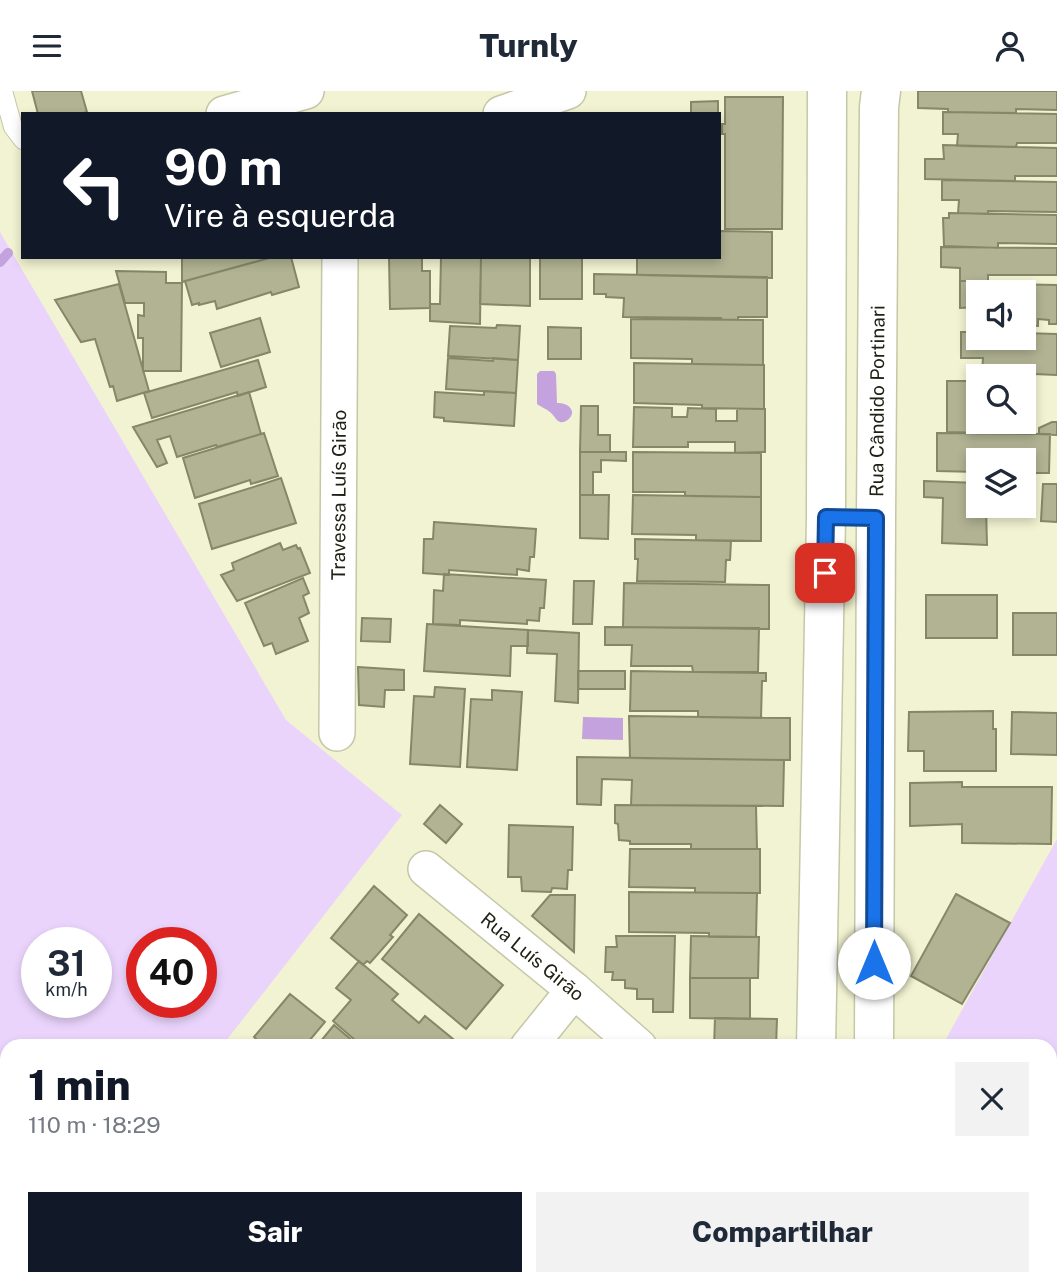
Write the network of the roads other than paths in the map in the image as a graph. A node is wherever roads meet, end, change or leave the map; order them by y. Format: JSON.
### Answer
{"nodes":[{"id":1,"x":3,"y":91,"type":"edge"},
{"id":2,"x":306,"y":91,"type":"edge"},
{"id":3,"x":568,"y":91,"type":"edge"},
{"id":4,"x":881,"y":91,"type":"edge"},
{"id":5,"x":826,"y":92,"type":"edge"},
{"id":6,"x":231,"y":112,"type":"edge"},
{"id":7,"x":506,"y":112,"type":"edge"},
{"id":8,"x":21,"y":137,"type":"edge"},
{"id":9,"x":340,"y":259,"type":"edge"},
{"id":10,"x":826,"y":517,"type":"junction"},
{"id":11,"x":876,"y":518,"type":"junction"},
{"id":12,"x":338,"y":733,"type":"dead end"},
{"id":13,"x":426,"y":869,"type":"dead end"},
{"id":14,"x":574,"y":990,"type":"junction"},
{"id":15,"x":534,"y":1039,"type":"edge"},
{"id":16,"x":630,"y":1039,"type":"edge"},
{"id":17,"x":816,"y":1039,"type":"edge"},
{"id":18,"x":874,"y":1039,"type":"edge"}],
"edges":[{"from":1,"to":8,"type":"lane"},
{"from":2,"to":6,"type":"street"},
{"from":3,"to":7,"type":"street"},
{"from":4,"to":11,"type":"street","name":"Rua Cândido Portinari"},
{"from":5,"to":10,"type":"street"},
{"from":9,"to":12,"type":"street","name":"Travessa Luís Girão"},
{"from":10,"to":11,"type":"street"},
{"from":10,"to":17,"type":"street"},
{"from":11,"to":18,"type":"street","name":"Rua Cândido Portinari"},
{"from":13,"to":14,"type":"street","name":"Rua Luís Girão"},
{"from":14,"to":15,"type":"street"},
{"from":14,"to":16,"type":"street","name":"Rua Luís Girão"}]}
